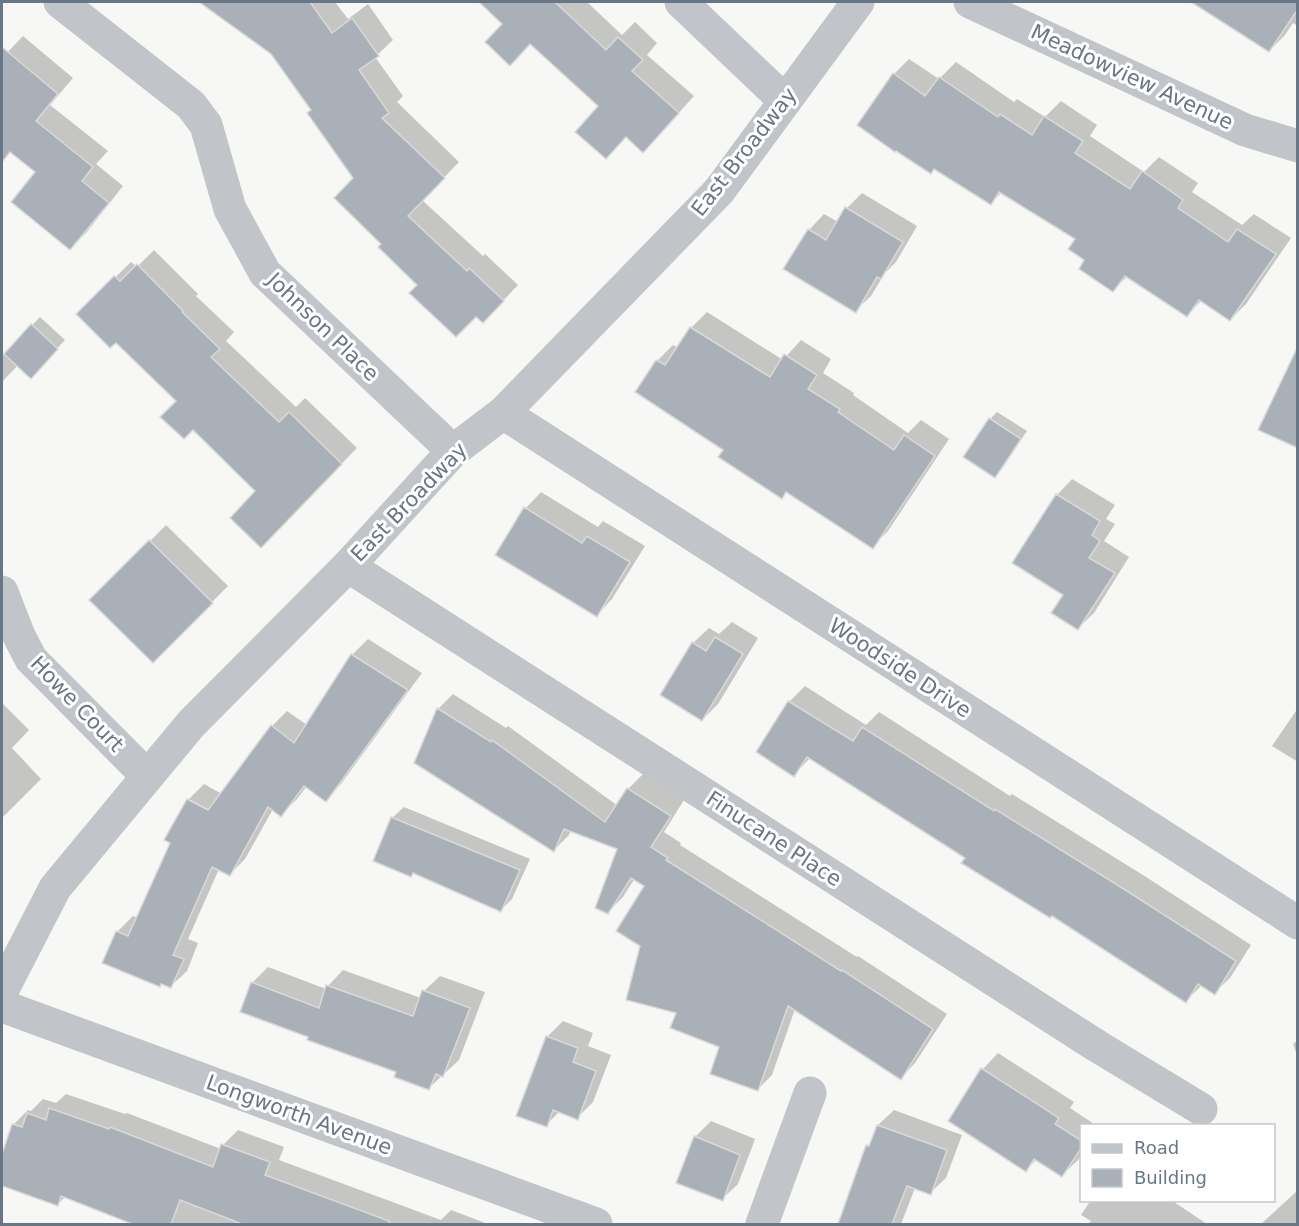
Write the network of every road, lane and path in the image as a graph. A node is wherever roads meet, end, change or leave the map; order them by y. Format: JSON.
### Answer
{"nodes":[{"id":1,"x":60,"y":2,"type":"edge"},
{"id":2,"x":681,"y":2,"type":"edge"},
{"id":3,"x":858,"y":2,"type":"edge"},
{"id":4,"x":970,"y":2,"type":"edge"},
{"id":5,"x":785,"y":101,"type":"junction"},
{"id":6,"x":1298,"y":146,"type":"edge"},
{"id":7,"x":503,"y":413,"type":"junction"},
{"id":8,"x":453,"y":451,"type":"junction"},
{"id":9,"x":348,"y":566,"type":"junction"},
{"id":10,"x":2,"y":592,"type":"edge"},
{"id":11,"x":147,"y":776,"type":"junction"},
{"id":12,"x":1298,"y":923,"type":"edge"},
{"id":13,"x":2,"y":990,"type":"edge"},
{"id":14,"x":2,"y":1006,"type":"edge"},
{"id":15,"x":810,"y":1092,"type":"dead end"},
{"id":16,"x":1201,"y":1109,"type":"dead end"},
{"id":17,"x":596,"y":1224,"type":"edge"},
{"id":18,"x":762,"y":1224,"type":"edge"}],
"edges":[{"from":1,"to":8,"type":"street","name":"Johnson Place"},
{"from":2,"to":5,"type":"street"},
{"from":3,"to":5,"type":"street","name":"East Broadway"},
{"from":4,"to":6,"type":"street","name":"Meadowview Avenue"},
{"from":5,"to":7,"type":"street","name":"East Broadway"},
{"from":7,"to":8,"type":"street","name":"East Broadway"},
{"from":7,"to":12,"type":"street","name":"Woodside Drive"},
{"from":8,"to":9,"type":"street","name":"East Broadway"},
{"from":9,"to":11,"type":"street","name":"East Broadway"},
{"from":9,"to":16,"type":"street","name":"Finucane Place"},
{"from":10,"to":11,"type":"street","name":"Howe Court"},
{"from":11,"to":13,"type":"street","name":"East Broadway"},
{"from":14,"to":17,"type":"street","name":"Longworth Avenue"},
{"from":15,"to":18,"type":"street"}]}
